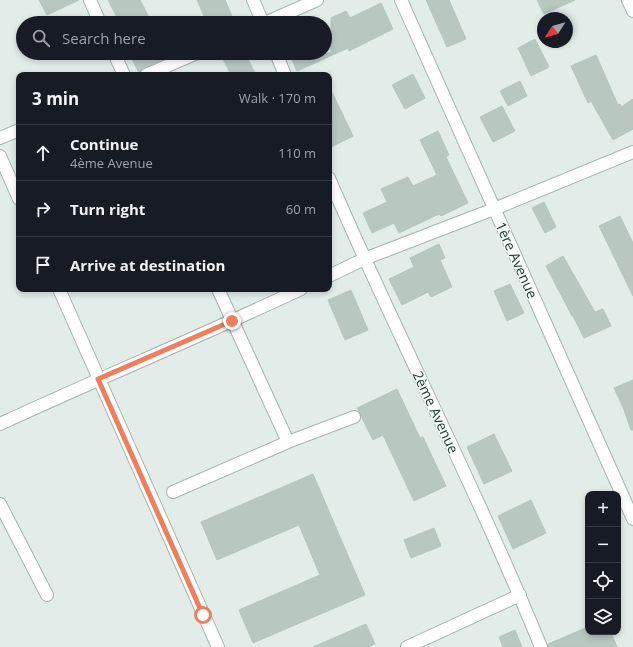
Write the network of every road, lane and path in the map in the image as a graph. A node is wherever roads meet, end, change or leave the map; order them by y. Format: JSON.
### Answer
{"nodes":[{"id":1,"x":90,"y":0,"type":"edge"},
{"id":2,"x":253,"y":0,"type":"edge"},
{"id":3,"x":317,"y":0,"type":"edge"},
{"id":4,"x":401,"y":0,"type":"edge"},
{"id":5,"x":628,"y":0,"type":"edge"},
{"id":6,"x":633,"y":11,"type":"edge"},
{"id":7,"x":97,"y":16,"type":"edge"},
{"id":8,"x":261,"y":16,"type":"edge"},
{"id":9,"x":280,"y":16,"type":"edge"},
{"id":10,"x":117,"y":60,"type":"edge"},
{"id":11,"x":181,"y":60,"type":"edge"},
{"id":12,"x":279,"y":60,"type":"edge"},
{"id":13,"x":123,"y":72,"type":"edge"},
{"id":14,"x":153,"y":72,"type":"edge"},
{"id":15,"x":284,"y":72,"type":"edge"},
{"id":16,"x":16,"y":131,"type":"edge"},
{"id":17,"x":0,"y":138,"type":"edge"},
{"id":18,"x":633,"y":152,"type":"edge"},
{"id":19,"x":0,"y":156,"type":"edge"},
{"id":20,"x":332,"y":185,"type":"edge"},
{"id":21,"x":16,"y":192,"type":"edge"},
{"id":22,"x":494,"y":209,"type":"junction"},
{"id":23,"x":364,"y":259,"type":"junction"},
{"id":24,"x":332,"y":275,"type":"edge"},
{"id":25,"x":60,"y":292,"type":"edge"},
{"id":26,"x":219,"y":292,"type":"edge"},
{"id":27,"x":295,"y":292,"type":"edge"},
{"id":28,"x":232,"y":321,"type":"junction"},
{"id":29,"x":98,"y":379,"type":"junction"},
{"id":30,"x":354,"y":417,"type":"dead end"},
{"id":31,"x":0,"y":424,"type":"edge"},
{"id":32,"x":288,"y":442,"type":"junction"},
{"id":33,"x":173,"y":492,"type":"dead end"},
{"id":34,"x":0,"y":504,"type":"edge"},
{"id":35,"x":633,"y":519,"type":"edge"},
{"id":36,"x":47,"y":595,"type":"dead end"},
{"id":37,"x":520,"y":595,"type":"junction"},
{"id":38,"x":218,"y":647,"type":"edge"},
{"id":39,"x":407,"y":647,"type":"edge"},
{"id":40,"x":541,"y":647,"type":"edge"}],
"edges":[{"from":1,"to":7,"type":"street"},
{"from":2,"to":8,"type":"street"},
{"from":3,"to":9,"type":"street"},
{"from":4,"to":22,"type":"street","name":"1ère Avenue"},
{"from":5,"to":6,"type":"street"},
{"from":10,"to":13,"type":"street"},
{"from":11,"to":14,"type":"street"},
{"from":12,"to":15,"type":"street"},
{"from":16,"to":17,"type":"street"},
{"from":18,"to":22,"type":"street"},
{"from":19,"to":21,"type":"street"},
{"from":20,"to":23,"type":"street","name":"2ème Avenue"},
{"from":22,"to":23,"type":"street"},
{"from":22,"to":35,"type":"street","name":"1ère Avenue"},
{"from":23,"to":24,"type":"street"},
{"from":23,"to":37,"type":"street","name":"2ème Avenue"},
{"from":25,"to":29,"type":"street"},
{"from":26,"to":28,"type":"street"},
{"from":27,"to":28,"type":"street"},
{"from":28,"to":29,"type":"street"},
{"from":28,"to":32,"type":"street"},
{"from":29,"to":31,"type":"street"},
{"from":29,"to":38,"type":"street"},
{"from":30,"to":32,"type":"street"},
{"from":32,"to":33,"type":"street"},
{"from":34,"to":36,"type":"street"},
{"from":37,"to":39,"type":"street"},
{"from":37,"to":40,"type":"street","name":"2ème Avenue"}]}
